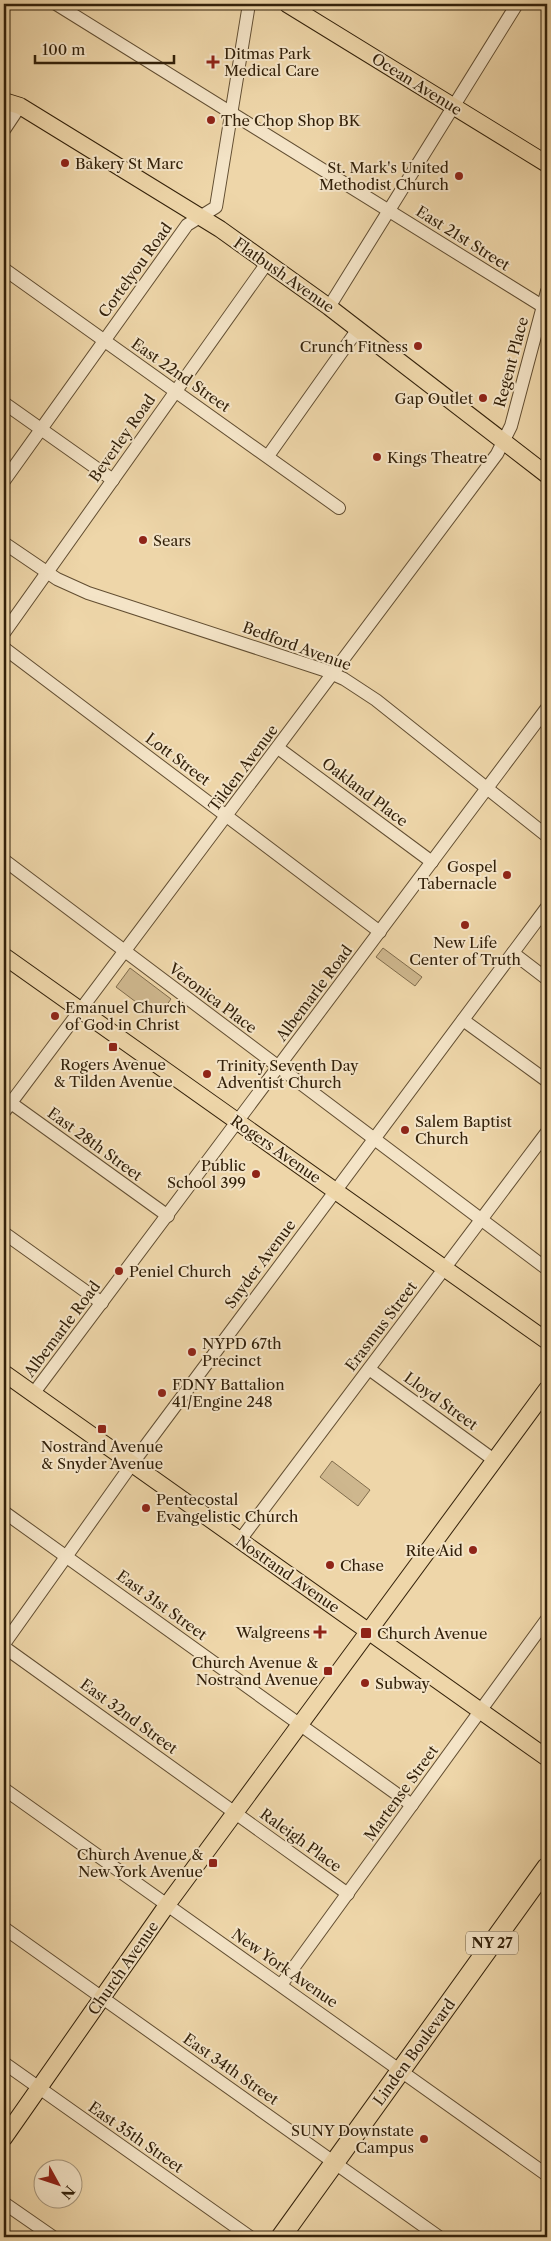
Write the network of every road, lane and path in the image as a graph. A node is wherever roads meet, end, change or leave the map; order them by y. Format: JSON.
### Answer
{"nodes":[{"id":1,"x":56,"y":4,"type":"edge"},
{"id":2,"x":249,"y":4,"type":"edge"},
{"id":3,"x":288,"y":4,"type":"edge"},
{"id":4,"x":517,"y":4,"type":"edge"},
{"id":5,"x":4,"y":101,"type":"edge"},
{"id":6,"x":20,"y":106,"type":"junction"},
{"id":7,"x":454,"y":106,"type":"junction"},
{"id":8,"x":231,"y":113,"type":"junction"},
{"id":9,"x":4,"y":130,"type":"edge"},
{"id":10,"x":547,"y":164,"type":"edge"},
{"id":11,"x":389,"y":211,"type":"junction"},
{"id":12,"x":200,"y":217,"type":"junction"},
{"id":13,"x":267,"y":263,"type":"junction"},
{"id":14,"x":4,"y":269,"type":"edge"},
{"id":15,"x":547,"y":291,"type":"edge"},
{"id":16,"x":329,"y":307,"type":"junction"},
{"id":17,"x":545,"y":307,"type":"edge"},
{"id":18,"x":358,"y":328,"type":"junction"},
{"id":19,"x":104,"y":340,"type":"junction"},
{"id":20,"x":176,"y":390,"type":"junction"},
{"id":21,"x":4,"y":403,"type":"edge"},
{"id":22,"x":41,"y":430,"type":"junction"},
{"id":23,"x":504,"y":441,"type":"junction"},
{"id":24,"x":268,"y":456,"type":"junction"},
{"id":25,"x":547,"y":475,"type":"edge"},
{"id":26,"x":113,"y":480,"type":"junction"},
{"id":27,"x":4,"y":481,"type":"edge"},
{"id":28,"x":339,"y":508,"type":"dead end"},
{"id":29,"x":4,"y":543,"type":"edge"},
{"id":30,"x":46,"y":572,"type":"junction"},
{"id":31,"x":4,"y":633,"type":"edge"},
{"id":32,"x":4,"y":648,"type":"edge"},
{"id":33,"x":334,"y":674,"type":"junction"},
{"id":34,"x":547,"y":708,"type":"edge"},
{"id":35,"x":278,"y":748,"type":"junction"},
{"id":36,"x":487,"y":788,"type":"junction"},
{"id":37,"x":226,"y":816,"type":"junction"},
{"id":38,"x":547,"y":836,"type":"edge"},
{"id":39,"x":4,"y":860,"type":"edge"},
{"id":40,"x":432,"y":862,"type":"junction"},
{"id":41,"x":547,"y":907,"type":"edge"},
{"id":42,"x":380,"y":932,"type":"junction"},
{"id":43,"x":125,"y":951,"type":"junction"},
{"id":44,"x":513,"y":953,"type":"junction"},
{"id":45,"x":4,"y":956,"type":"edge"},
{"id":46,"x":547,"y":979,"type":"edge"},
{"id":47,"x":80,"y":1010,"type":"junction"},
{"id":48,"x":463,"y":1020,"type":"junction"},
{"id":49,"x":278,"y":1067,"type":"junction"},
{"id":50,"x":547,"y":1081,"type":"edge"},
{"id":51,"x":6,"y":1104,"type":"edge"},
{"id":52,"x":238,"y":1122,"type":"junction"},
{"id":53,"x":547,"y":1132,"type":"edge"},
{"id":54,"x":374,"y":1139,"type":"junction"},
{"id":55,"x":335,"y":1191,"type":"junction"},
{"id":56,"x":168,"y":1216,"type":"junction"},
{"id":57,"x":481,"y":1220,"type":"junction"},
{"id":58,"x":4,"y":1233,"type":"edge"},
{"id":59,"x":445,"y":1269,"type":"junction"},
{"id":60,"x":547,"y":1270,"type":"edge"},
{"id":61,"x":102,"y":1303,"type":"junction"},
{"id":62,"x":547,"y":1341,"type":"edge"},
{"id":63,"x":369,"y":1369,"type":"junction"},
{"id":64,"x":4,"y":1373,"type":"edge"},
{"id":65,"x":547,"y":1389,"type":"edge"},
{"id":66,"x":34,"y":1394,"type":"junction"},
{"id":67,"x":494,"y":1460,"type":"junction"},
{"id":68,"x":132,"y":1464,"type":"junction"},
{"id":69,"x":4,"y":1512,"type":"edge"},
{"id":70,"x":240,"y":1540,"type":"junction"},
{"id":71,"x":66,"y":1556,"type":"junction"},
{"id":72,"x":547,"y":1619,"type":"edge"},
{"id":73,"x":369,"y":1632,"type":"junction"},
{"id":74,"x":4,"y":1645,"type":"edge"},
{"id":75,"x":481,"y":1711,"type":"junction"},
{"id":76,"x":301,"y":1724,"type":"junction"},
{"id":77,"x":547,"y":1758,"type":"edge"},
{"id":78,"x":4,"y":1789,"type":"edge"},
{"id":79,"x":412,"y":1805,"type":"junction"},
{"id":80,"x":236,"y":1812,"type":"junction"},
{"id":81,"x":547,"y":1867,"type":"edge"},
{"id":82,"x":348,"y":1894,"type":"junction"},
{"id":83,"x":168,"y":1905,"type":"junction"},
{"id":84,"x":4,"y":1928,"type":"edge"},
{"id":85,"x":281,"y":1985,"type":"junction"},
{"id":86,"x":102,"y":1998,"type":"junction"},
{"id":87,"x":4,"y":2063,"type":"edge"},
{"id":88,"x":400,"y":2070,"type":"junction"},
{"id":89,"x":39,"y":2088,"type":"junction"},
{"id":90,"x":4,"y":2138,"type":"edge"},
{"id":91,"x":334,"y":2162,"type":"junction"},
{"id":92,"x":547,"y":2175,"type":"edge"},
{"id":93,"x":4,"y":2203,"type":"edge"},
{"id":94,"x":53,"y":2237,"type":"edge"},
{"id":95,"x":250,"y":2237,"type":"edge"},
{"id":96,"x":281,"y":2237,"type":"edge"},
{"id":97,"x":439,"y":2237,"type":"edge"}],
"edges":[{"from":1,"to":8,"type":"street","name":"East 21st Street"},
{"from":2,"to":8,"type":"street","name":"Cortelyou Road"},
{"from":3,"to":7,"type":"main road","name":"Ocean Avenue"},
{"from":4,"to":7,"type":"street"},
{"from":5,"to":6,"type":"main road","name":"Flatbush Avenue"},
{"from":6,"to":9,"type":"street"},
{"from":6,"to":12,"type":"main road","name":"Flatbush Avenue"},
{"from":7,"to":10,"type":"main road","name":"Ocean Avenue"},
{"from":7,"to":11,"type":"street"},
{"from":8,"to":11,"type":"street","name":"East 21st Street"},
{"from":8,"to":12,"type":"street","name":"Cortelyou Road"},
{"from":11,"to":16,"type":"street"},
{"from":11,"to":17,"type":"street","name":"East 21st Street"},
{"from":12,"to":13,"type":"main road","name":"Flatbush Avenue"},
{"from":12,"to":19,"type":"street","name":"Cortelyou Road"},
{"from":13,"to":16,"type":"main road","name":"Flatbush Avenue"},
{"from":13,"to":20,"type":"street","name":"Beverley Road"},
{"from":14,"to":19,"type":"street","name":"East 22nd Street"},
{"from":15,"to":17,"type":"street","name":"Regent Place"},
{"from":16,"to":18,"type":"main road","name":"Flatbush Avenue"},
{"from":17,"to":23,"type":"street","name":"Regent Place"},
{"from":18,"to":23,"type":"main road","name":"Flatbush Avenue"},
{"from":18,"to":24,"type":"street"},
{"from":19,"to":20,"type":"street","name":"East 22nd Street"},
{"from":19,"to":22,"type":"street","name":"Cortelyou Road"},
{"from":20,"to":24,"type":"street","name":"East 22nd Street"},
{"from":20,"to":26,"type":"street","name":"Beverley Road"},
{"from":21,"to":22,"type":"street"},
{"from":22,"to":26,"type":"street"},
{"from":22,"to":27,"type":"street","name":"Cortelyou Road"},
{"from":23,"to":25,"type":"main road","name":"Flatbush Avenue"},
{"from":23,"to":33,"type":"street","name":"Tilden Avenue"},
{"from":24,"to":28,"type":"street","name":"East 22nd Street"},
{"from":26,"to":30,"type":"street","name":"Beverley Road"},
{"from":29,"to":30,"type":"street","name":"Bedford Avenue"},
{"from":30,"to":31,"type":"street","name":"Beverley Road"},
{"from":30,"to":33,"type":"street","name":"Bedford Avenue"},
{"from":32,"to":37,"type":"street","name":"Lott Street"},
{"from":33,"to":35,"type":"street","name":"Tilden Avenue"},
{"from":33,"to":36,"type":"street","name":"Bedford Avenue"},
{"from":34,"to":36,"type":"street","name":"Albemarle Road"},
{"from":35,"to":37,"type":"street","name":"Tilden Avenue"},
{"from":35,"to":40,"type":"street","name":"Oakland Place"},
{"from":36,"to":38,"type":"street","name":"Bedford Avenue"},
{"from":36,"to":40,"type":"street","name":"Albemarle Road"},
{"from":37,"to":42,"type":"street","name":"Lott Street"},
{"from":37,"to":43,"type":"street","name":"Tilden Avenue"},
{"from":39,"to":43,"type":"street","name":"Veronica Place"},
{"from":40,"to":42,"type":"street","name":"Albemarle Road"},
{"from":41,"to":44,"type":"street","name":"Snyder Avenue"},
{"from":42,"to":49,"type":"street","name":"Albemarle Road"},
{"from":43,"to":47,"type":"street","name":"Tilden Avenue"},
{"from":43,"to":49,"type":"street","name":"Veronica Place"},
{"from":44,"to":46,"type":"street"},
{"from":44,"to":48,"type":"street","name":"Snyder Avenue"},
{"from":45,"to":47,"type":"main road","name":"Rogers Avenue"},
{"from":47,"to":51,"type":"street","name":"Tilden Avenue"},
{"from":47,"to":52,"type":"main road","name":"Rogers Avenue"},
{"from":48,"to":50,"type":"street"},
{"from":48,"to":54,"type":"street","name":"Snyder Avenue"},
{"from":49,"to":52,"type":"street","name":"Albemarle Road"},
{"from":49,"to":54,"type":"street","name":"Veronica Place"},
{"from":51,"to":56,"type":"street","name":"East 28th Street"},
{"from":52,"to":55,"type":"main road","name":"Rogers Avenue"},
{"from":52,"to":56,"type":"street","name":"Albemarle Road"},
{"from":53,"to":57,"type":"street","name":"Erasmus Street"},
{"from":54,"to":55,"type":"street","name":"Snyder Avenue"},
{"from":54,"to":57,"type":"street","name":"Veronica Place"},
{"from":55,"to":59,"type":"main road","name":"Rogers Avenue"},
{"from":55,"to":68,"type":"street","name":"Snyder Avenue"},
{"from":56,"to":61,"type":"street","name":"Albemarle Road"},
{"from":57,"to":59,"type":"street","name":"Erasmus Street"},
{"from":57,"to":60,"type":"street","name":"Veronica Place"},
{"from":58,"to":61,"type":"street"},
{"from":59,"to":62,"type":"main road","name":"Rogers Avenue"},
{"from":59,"to":63,"type":"street","name":"Erasmus Street"},
{"from":61,"to":66,"type":"street","name":"Albemarle Road"},
{"from":63,"to":67,"type":"street","name":"Lloyd Street"},
{"from":63,"to":70,"type":"street","name":"Erasmus Street"},
{"from":64,"to":66,"type":"main road","name":"Nostrand Avenue"},
{"from":65,"to":67,"type":"main road","name":"Church Avenue"},
{"from":66,"to":68,"type":"main road","name":"Nostrand Avenue"},
{"from":67,"to":73,"type":"main road","name":"Church Avenue"},
{"from":68,"to":70,"type":"main road","name":"Nostrand Avenue"},
{"from":68,"to":71,"type":"street","name":"Snyder Avenue"},
{"from":69,"to":71,"type":"street","name":"East 31st Street"},
{"from":70,"to":73,"type":"main road","name":"Nostrand Avenue"},
{"from":71,"to":74,"type":"street","name":"Snyder Avenue"},
{"from":71,"to":76,"type":"street","name":"East 31st Street"},
{"from":72,"to":75,"type":"street","name":"Martense Street"},
{"from":73,"to":75,"type":"main road","name":"Nostrand Avenue"},
{"from":73,"to":76,"type":"main road","name":"Church Avenue"},
{"from":74,"to":80,"type":"street","name":"East 32nd Street"},
{"from":75,"to":77,"type":"main road","name":"Nostrand Avenue"},
{"from":75,"to":79,"type":"street","name":"Martense Street"},
{"from":76,"to":79,"type":"street","name":"East 31st Street"},
{"from":76,"to":80,"type":"main road","name":"Church Avenue"},
{"from":78,"to":83,"type":"street","name":"New York Avenue"},
{"from":79,"to":82,"type":"street","name":"Martense Street"},
{"from":80,"to":82,"type":"street","name":"Raleigh Place"},
{"from":80,"to":83,"type":"main road","name":"Church Avenue"},
{"from":81,"to":88,"type":"highway","name":"Linden Boulevard","number":"NY 27"},
{"from":82,"to":85,"type":"street","name":"Martense Street"},
{"from":83,"to":85,"type":"street","name":"New York Avenue"},
{"from":83,"to":86,"type":"main road","name":"Church Avenue"},
{"from":84,"to":86,"type":"street","name":"East 34th Street"},
{"from":85,"to":88,"type":"street","name":"New York Avenue"},
{"from":86,"to":89,"type":"main road","name":"Church Avenue"},
{"from":86,"to":91,"type":"street","name":"East 34th Street"},
{"from":87,"to":89,"type":"street","name":"East 35th Street"},
{"from":88,"to":91,"type":"highway","name":"Linden Boulevard","number":"NY 27"},
{"from":88,"to":92,"type":"street","name":"New York Avenue"},
{"from":89,"to":90,"type":"main road","name":"Church Avenue"},
{"from":89,"to":95,"type":"street","name":"East 35th Street"},
{"from":91,"to":96,"type":"highway","name":"Linden Boulevard","number":"NY 27"},
{"from":91,"to":97,"type":"street","name":"East 34th Street"},
{"from":93,"to":94,"type":"street"}]}
